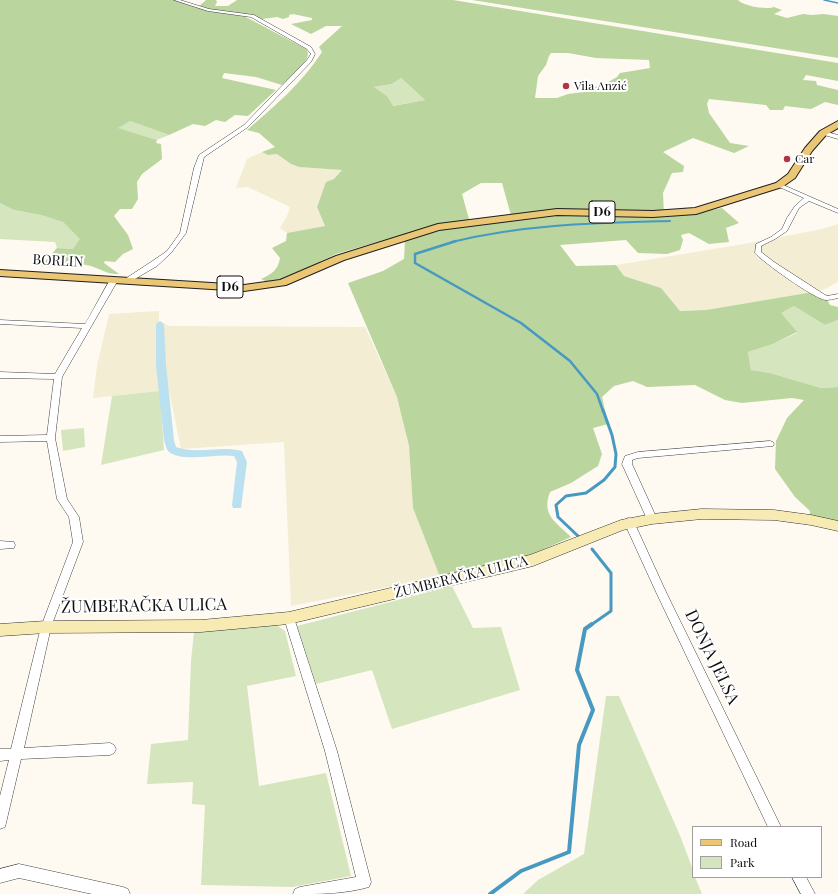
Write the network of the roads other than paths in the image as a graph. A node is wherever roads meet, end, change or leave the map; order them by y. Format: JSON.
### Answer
{"nodes":[{"id":1,"x":176,"y":0,"type":"edge"},
{"id":2,"x":838,"y":124,"type":"edge"},
{"id":3,"x":823,"y":133,"type":"junction"},
{"id":4,"x":838,"y":137,"type":"edge"},
{"id":5,"x":779,"y":185,"type":"junction"},
{"id":6,"x":809,"y":198,"type":"junction"},
{"id":7,"x":838,"y":211,"type":"edge"},
{"id":8,"x":0,"y":273,"type":"edge"},
{"id":9,"x":114,"y":280,"type":"junction"},
{"id":10,"x":128,"y":281,"type":"junction"},
{"id":11,"x":836,"y":296,"type":"dead end"},
{"id":12,"x":0,"y":322,"type":"edge"},
{"id":13,"x":88,"y":326,"type":"junction"},
{"id":14,"x":0,"y":375,"type":"edge"},
{"id":15,"x":58,"y":376,"type":"junction"},
{"id":16,"x":51,"y":438,"type":"junction"},
{"id":17,"x":0,"y":439,"type":"edge"},
{"id":18,"x":770,"y":444,"type":"dead end"},
{"id":19,"x":652,"y":519,"type":"junction"},
{"id":20,"x":629,"y":522,"type":"junction"},
{"id":21,"x":838,"y":526,"type":"edge"},
{"id":22,"x":289,"y":618,"type":"junction"},
{"id":23,"x":46,"y":627,"type":"junction"},
{"id":24,"x":0,"y":630,"type":"edge"},
{"id":25,"x":110,"y":750,"type":"dead end"},
{"id":26,"x":16,"y":754,"type":"junction"},
{"id":27,"x":0,"y":755,"type":"edge"},
{"id":28,"x":0,"y":823,"type":"edge"},
{"id":29,"x":775,"y":826,"type":"edge"},
{"id":30,"x":0,"y":876,"type":"edge"},
{"id":31,"x":800,"y":878,"type":"edge"},
{"id":32,"x":123,"y":894,"type":"edge"},
{"id":33,"x":300,"y":894,"type":"edge"},
{"id":34,"x":808,"y":894,"type":"edge"}],
"edges":[{"from":1,"to":10,"type":"street"},
{"from":2,"to":3,"type":"main road","number":"D6"},
{"from":3,"to":4,"type":"street"},
{"from":3,"to":5,"type":"main road","number":"D6"},
{"from":5,"to":6,"type":"street"},
{"from":5,"to":10,"type":"main road","number":"D6"},
{"from":6,"to":7,"type":"street"},
{"from":6,"to":11,"type":"street"},
{"from":8,"to":9,"type":"main road","name":"BORLIN","number":"D6"},
{"from":9,"to":10,"type":"main road","number":"D6"},
{"from":9,"to":13,"type":"street"},
{"from":12,"to":13,"type":"street"},
{"from":13,"to":15,"type":"street"},
{"from":14,"to":15,"type":"street"},
{"from":15,"to":16,"type":"street"},
{"from":16,"to":17,"type":"street"},
{"from":16,"to":23,"type":"street"},
{"from":18,"to":19,"type":"street"},
{"from":19,"to":20,"type":"main road"},
{"from":19,"to":21,"type":"main road"},
{"from":20,"to":22,"type":"main road","name":"ŽUMBERAČKA ULICA"},
{"from":20,"to":29,"type":"street","name":"DONJA JELSA"},
{"from":22,"to":23,"type":"main road","name":"ŽUMBERAČKA ULICA"},
{"from":22,"to":33,"type":"street"},
{"from":23,"to":24,"type":"main road","name":"ŽUMBERAČKA ULICA"},
{"from":23,"to":26,"type":"street"},
{"from":25,"to":26,"type":"street"},
{"from":26,"to":27,"type":"street"},
{"from":26,"to":28,"type":"street"},
{"from":30,"to":32,"type":"street"},
{"from":31,"to":34,"type":"street"}]}
